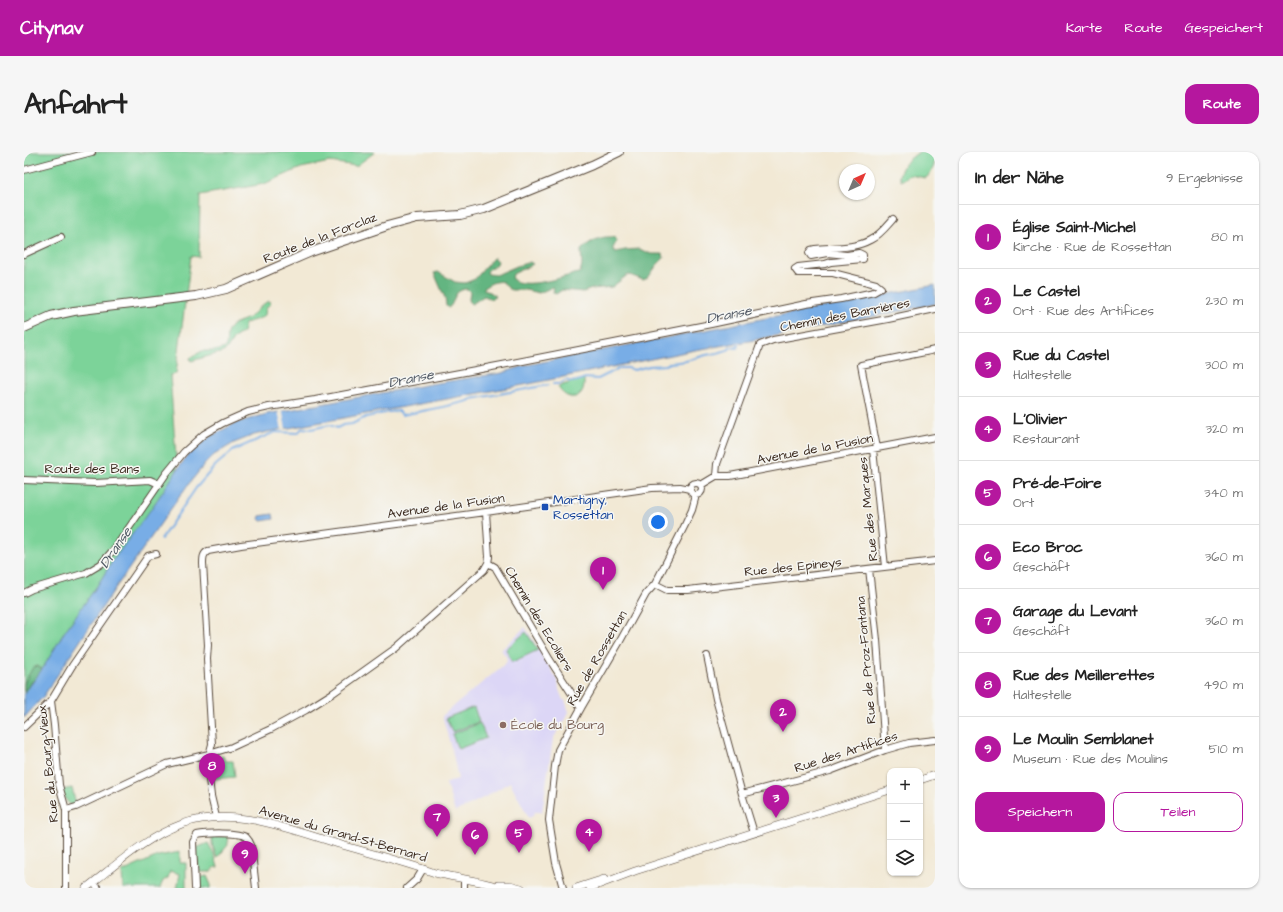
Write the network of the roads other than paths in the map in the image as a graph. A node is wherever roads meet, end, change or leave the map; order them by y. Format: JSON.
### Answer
{"nodes":[{"id":1,"x":92,"y":152,"type":"edge"},
{"id":2,"x":619,"y":152,"type":"edge"},
{"id":3,"x":24,"y":170,"type":"edge"},
{"id":4,"x":893,"y":219,"type":"dead end"},
{"id":5,"x":61,"y":237,"type":"dead end"},
{"id":6,"x":24,"y":254,"type":"edge"},
{"id":7,"x":935,"y":309,"type":"edge"},
{"id":8,"x":24,"y":328,"type":"edge"},
{"id":9,"x":935,"y":350,"type":"edge"},
{"id":10,"x":935,"y":438,"type":"edge"},
{"id":11,"x":875,"y":449,"type":"junction"},
{"id":12,"x":716,"y":476,"type":"junction"},
{"id":13,"x":24,"y":480,"type":"edge"},
{"id":14,"x":159,"y":484,"type":"junction"},
{"id":15,"x":701,"y":485,"type":"junction"},
{"id":16,"x":690,"y":489,"type":"junction"},
{"id":17,"x":695,"y":495,"type":"junction"},
{"id":18,"x":486,"y":512,"type":"junction"},
{"id":19,"x":156,"y":554,"type":"dead end"},
{"id":20,"x":935,"y":561,"type":"edge"},
{"id":21,"x":488,"y":563,"type":"junction"},
{"id":22,"x":885,"y":567,"type":"junction"},
{"id":23,"x":869,"y":569,"type":"junction"},
{"id":24,"x":655,"y":584,"type":"junction"},
{"id":25,"x":24,"y":593,"type":"edge"},
{"id":26,"x":707,"y":656,"type":"dead end"},
{"id":27,"x":51,"y":701,"type":"junction"},
{"id":28,"x":581,"y":708,"type":"junction"},
{"id":29,"x":24,"y":727,"type":"edge"},
{"id":30,"x":935,"y":740,"type":"edge"},
{"id":31,"x":885,"y":750,"type":"junction"},
{"id":32,"x":209,"y":754,"type":"junction"},
{"id":33,"x":935,"y":775,"type":"edge"},
{"id":34,"x":923,"y":779,"type":"edge"},
{"id":35,"x":887,"y":791,"type":"edge"},
{"id":36,"x":742,"y":794,"type":"junction"},
{"id":37,"x":66,"y":810,"type":"junction"},
{"id":38,"x":216,"y":817,"type":"junction"},
{"id":39,"x":754,"y":833,"type":"junction"},
{"id":40,"x":423,"y":869,"type":"junction"},
{"id":41,"x":635,"y":871,"type":"junction"},
{"id":42,"x":464,"y":880,"type":"junction"},
{"id":43,"x":96,"y":885,"type":"edge"},
{"id":44,"x":493,"y":885,"type":"junction"},
{"id":45,"x":66,"y":888,"type":"edge"},
{"id":46,"x":86,"y":888,"type":"edge"},
{"id":47,"x":196,"y":888,"type":"edge"},
{"id":48,"x":256,"y":888,"type":"edge"},
{"id":49,"x":407,"y":888,"type":"edge"},
{"id":50,"x":464,"y":888,"type":"edge"},
{"id":51,"x":503,"y":888,"type":"edge"},
{"id":52,"x":521,"y":888,"type":"edge"},
{"id":53,"x":563,"y":888,"type":"edge"},
{"id":54,"x":576,"y":888,"type":"edge"},
{"id":55,"x":590,"y":888,"type":"edge"}],
"edges":[{"from":1,"to":3,"type":"street"},
{"from":2,"to":8,"type":"main road","name":"Route de la Forclaz"},
{"from":4,"to":14,"type":"street"},
{"from":5,"to":6,"type":"street"},
{"from":7,"to":12,"type":"street","name":"Chemin des Barrières"},
{"from":9,"to":11,"type":"street","name":"Rue des Marques"},
{"from":10,"to":11,"type":"street","name":"Avenue de la Fusion"},
{"from":11,"to":12,"type":"street","name":"Avenue de la Fusion"},
{"from":11,"to":22,"type":"street","name":"Rue des Marques"},
{"from":12,"to":15,"type":"street","name":"Avenue de la Fusion"},
{"from":13,"to":14,"type":"street","name":"Route des Bans"},
{"from":14,"to":25,"type":"street"},
{"from":15,"to":16,"type":"street","name":"Avenue de la Fusion"},
{"from":15,"to":17,"type":"street","name":"Avenue de la Fusion"},
{"from":16,"to":17,"type":"street"},
{"from":16,"to":18,"type":"street","name":"Avenue de la Fusion"},
{"from":17,"to":24,"type":"street","name":"Rue de Rossettan"},
{"from":18,"to":21,"type":"street"},
{"from":18,"to":32,"type":"street","name":"Avenue de la Fusion"},
{"from":19,"to":27,"type":"street","name":"Rue du Bourg-Vieux"},
{"from":20,"to":22,"type":"street","name":"Rue des Epineys"},
{"from":21,"to":28,"type":"street","name":"Chemin des Ecoliers"},
{"from":21,"to":32,"type":"street"},
{"from":22,"to":23,"type":"street","name":"Rue des Epineys"},
{"from":23,"to":24,"type":"street","name":"Rue des Epineys"},
{"from":23,"to":31,"type":"street","name":"Rue de Proz-Fontana"},
{"from":24,"to":28,"type":"street","name":"Rue de Rossettan"},
{"from":26,"to":36,"type":"street"},
{"from":27,"to":29,"type":"street"},
{"from":27,"to":37,"type":"street","name":"Rue du Bourg-Vieux"},
{"from":28,"to":53,"type":"street","name":"Rue de Rossettan"},
{"from":30,"to":31,"type":"street","name":"Rue des Artifices"},
{"from":31,"to":36,"type":"street","name":"Rue des Artifices"},
{"from":32,"to":37,"type":"street"},
{"from":32,"to":38,"type":"street"},
{"from":33,"to":34,"type":"street"},
{"from":35,"to":39,"type":"street"},
{"from":36,"to":39,"type":"street"},
{"from":37,"to":45,"type":"street","name":"Rue du Bourg-Vieux"},
{"from":38,"to":40,"type":"street","name":"Avenue du Grand-St-Bernard"},
{"from":38,"to":43,"type":"street","name":"Avenue du Grand-St-Bernard"},
{"from":39,"to":41,"type":"street"},
{"from":40,"to":42,"type":"street","name":"Avenue du Grand-St-Bernard"},
{"from":40,"to":49,"type":"street"},
{"from":41,"to":54,"type":"street"},
{"from":41,"to":55,"type":"street"},
{"from":42,"to":44,"type":"street","name":"Avenue du Grand-St-Bernard"},
{"from":42,"to":50,"type":"street"},
{"from":43,"to":46,"type":"street","name":"Avenue du Grand-St-Bernard"},
{"from":44,"to":51,"type":"street","name":"Avenue du Grand-St-Bernard"},
{"from":44,"to":52,"type":"street","name":"Avenue du Grand-St-Bernard"},
{"from":47,"to":48,"type":"street"}]}
